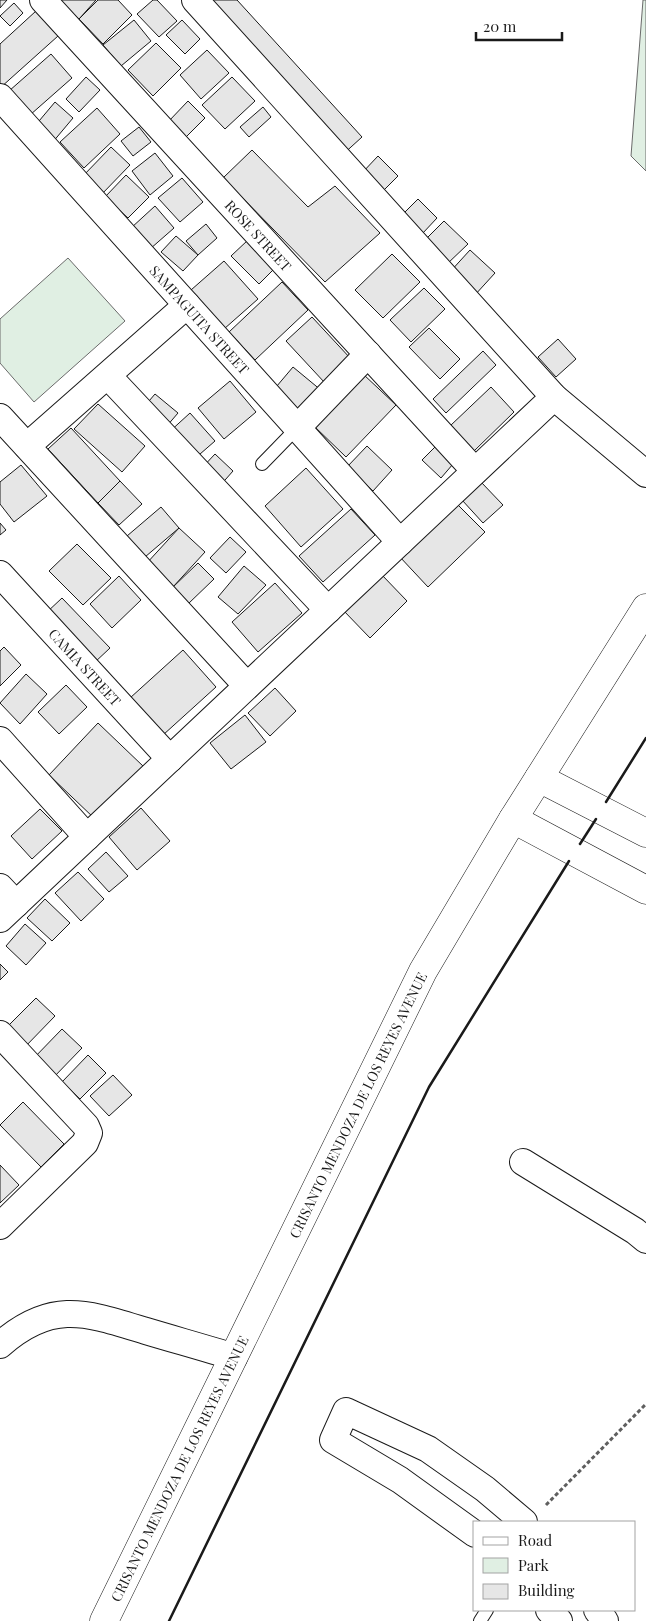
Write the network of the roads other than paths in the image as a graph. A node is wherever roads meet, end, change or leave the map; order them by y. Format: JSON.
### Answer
{"nodes":[{"id":1,"x":43,"y":0,"type":"edge"},
{"id":2,"x":195,"y":0,"type":"edge"},
{"id":3,"x":0,"y":97,"type":"edge"},
{"id":4,"x":187,"y":306,"type":"junction"},
{"id":5,"x":368,"y":354,"type":"junction"},
{"id":6,"x":108,"y":376,"type":"junction"},
{"id":7,"x":554,"y":397,"type":"junction"},
{"id":8,"x":0,"y":416,"type":"edge"},
{"id":9,"x":297,"y":428,"type":"junction"},
{"id":10,"x":27,"y":446,"type":"junction"},
{"id":11,"x":262,"y":464,"type":"dead end"},
{"id":12,"x":475,"y":471,"type":"junction"},
{"id":13,"x":646,"y":474,"type":"edge"},
{"id":14,"x":400,"y":542,"type":"junction"},
{"id":15,"x":0,"y":574,"type":"edge"},
{"id":16,"x":646,"y":608,"type":"edge"},
{"id":17,"x":328,"y":610,"type":"junction"},
{"id":18,"x":247,"y":686,"type":"junction"},
{"id":19,"x":0,"y":740,"type":"edge"},
{"id":20,"x":170,"y":759,"type":"junction"},
{"id":21,"x":539,"y":778,"type":"junction"},
{"id":22,"x":513,"y":819,"type":"junction"},
{"id":23,"x":646,"y":833,"type":"edge"},
{"id":24,"x":87,"y":837,"type":"junction"},
{"id":25,"x":646,"y":890,"type":"edge"},
{"id":26,"x":5,"y":904,"type":"edge"},
{"id":27,"x":4,"y":1048,"type":"edge"},
{"id":28,"x":523,"y":1162,"type":"dead end"},
{"id":29,"x":0,"y":1226,"type":"edge"},
{"id":30,"x":646,"y":1240,"type":"edge"},
{"id":31,"x":0,"y":1345,"type":"edge"},
{"id":32,"x":234,"y":1357,"type":"junction"},
{"id":33,"x":533,"y":1515,"type":"edge"},
{"id":34,"x":473,"y":1533,"type":"edge"},
{"id":35,"x":550,"y":1611,"type":"edge"},
{"id":36,"x":104,"y":1621,"type":"edge"},
{"id":37,"x":559,"y":1621,"type":"edge"}],
"edges":[{"from":1,"to":5,"type":"street","name":"ROSE STREET"},
{"from":2,"to":7,"type":"street"},
{"from":3,"to":4,"type":"street","name":"SAMPAGUITA STREET"},
{"from":4,"to":6,"type":"street"},
{"from":4,"to":9,"type":"street","name":"SAMPAGUITA STREET"},
{"from":5,"to":9,"type":"street"},
{"from":5,"to":12,"type":"street","name":"ROSE STREET"},
{"from":6,"to":10,"type":"street"},
{"from":6,"to":17,"type":"street"},
{"from":7,"to":12,"type":"street"},
{"from":7,"to":13,"type":"street"},
{"from":8,"to":10,"type":"street"},
{"from":9,"to":11,"type":"lane"},
{"from":9,"to":14,"type":"street","name":"SAMPAGUITA STREET"},
{"from":10,"to":18,"type":"street"},
{"from":12,"to":14,"type":"street"},
{"from":14,"to":17,"type":"street"},
{"from":15,"to":20,"type":"street","name":"CAMIA STREET"},
{"from":16,"to":21,"type":"main road","name":"CRISANTO MENDOZA DE LOS REYES AVENUE"},
{"from":17,"to":18,"type":"street"},
{"from":18,"to":20,"type":"street"},
{"from":19,"to":24,"type":"street"},
{"from":20,"to":24,"type":"street"},
{"from":21,"to":22,"type":"main road","name":"CRISANTO MENDOZA DE LOS REYES AVENUE"},
{"from":21,"to":23,"type":"main road"},
{"from":22,"to":25,"type":"main road"},
{"from":22,"to":32,"type":"main road","name":"CRISANTO MENDOZA DE LOS REYES AVENUE"},
{"from":24,"to":26,"type":"street"},
{"from":27,"to":29,"type":"street"},
{"from":28,"to":30,"type":"street"},
{"from":31,"to":32,"type":"street"},
{"from":32,"to":36,"type":"main road","name":"CRISANTO MENDOZA DE LOS REYES AVENUE"},
{"from":33,"to":34,"type":"street"},
{"from":35,"to":37,"type":"street"}]}
